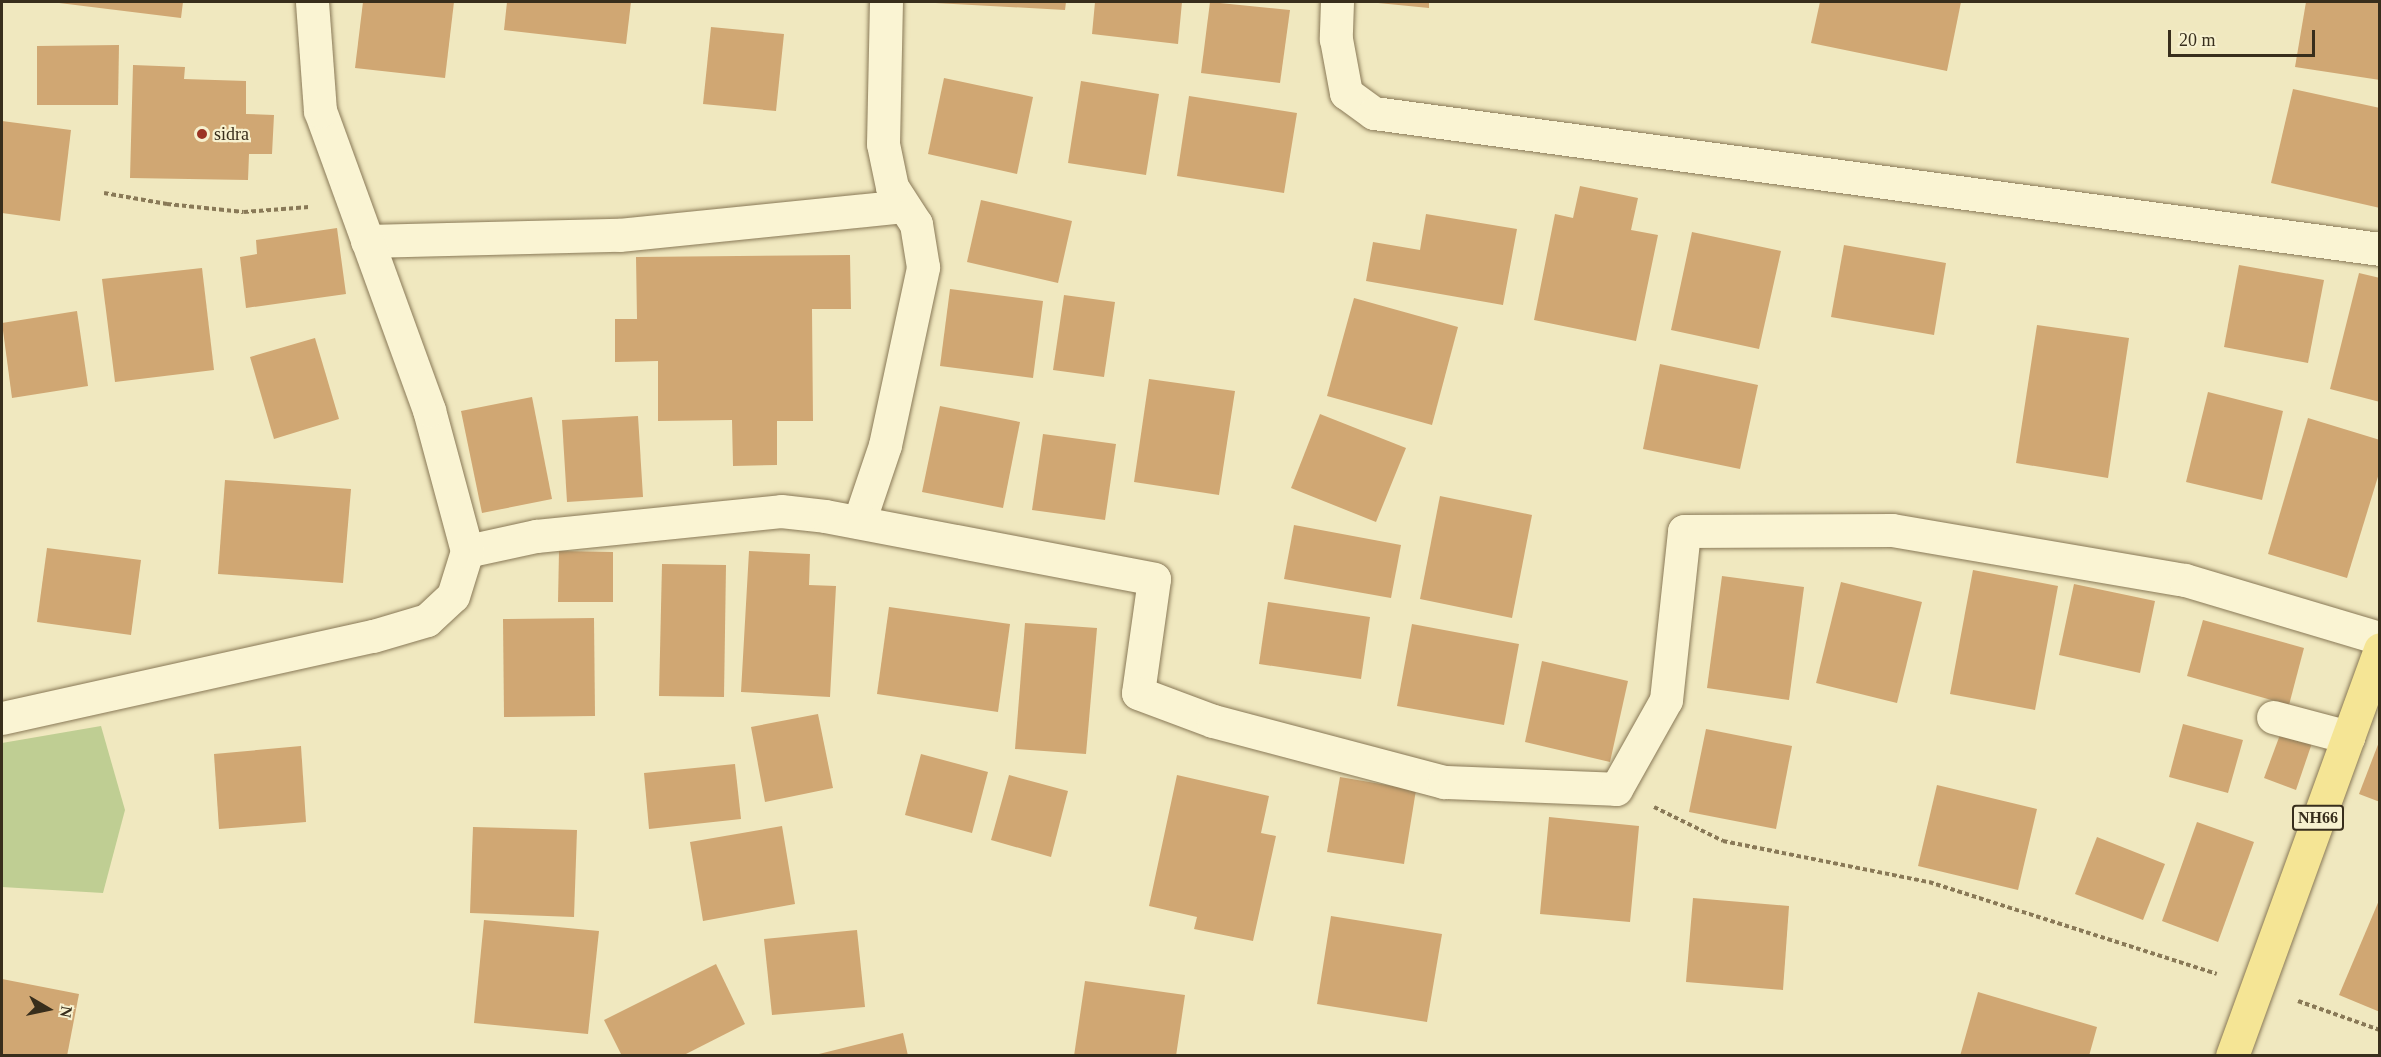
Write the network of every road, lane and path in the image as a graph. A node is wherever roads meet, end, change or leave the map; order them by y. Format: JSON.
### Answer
{"nodes":[{"id":1,"x":312,"y":2,"type":"edge"},
{"id":2,"x":886,"y":2,"type":"edge"},
{"id":3,"x":1337,"y":2,"type":"edge"},
{"id":4,"x":104,"y":193,"type":"dead end"},
{"id":5,"x":355,"y":203,"type":"junction"},
{"id":6,"x":904,"y":206,"type":"junction"},
{"id":7,"x":367,"y":241,"type":"junction"},
{"id":8,"x":2379,"y":249,"type":"edge"},
{"id":9,"x":859,"y":522,"type":"junction"},
{"id":10,"x":467,"y":551,"type":"junction"},
{"id":11,"x":2379,"y":638,"type":"edge"},
{"id":12,"x":2379,"y":649,"type":"edge"},
{"id":13,"x":2273,"y":717,"type":"dead end"},
{"id":14,"x":2,"y":718,"type":"edge"},
{"id":15,"x":2348,"y":737,"type":"junction"},
{"id":16,"x":1616,"y":789,"type":"junction"},
{"id":17,"x":2257,"y":986,"type":"junction"},
{"id":18,"x":2379,"y":1030,"type":"edge"},
{"id":19,"x":2232,"y":1056,"type":"edge"}],
"edges":[{"from":1,"to":5,"type":"street"},
{"from":2,"to":6,"type":"street"},
{"from":3,"to":8,"type":"street"},
{"from":4,"to":5,"type":"path"},
{"from":5,"to":7,"type":"street"},
{"from":6,"to":7,"type":"street"},
{"from":6,"to":9,"type":"street"},
{"from":7,"to":10,"type":"street"},
{"from":9,"to":10,"type":"street"},
{"from":9,"to":16,"type":"street"},
{"from":10,"to":14,"type":"street"},
{"from":11,"to":16,"type":"street"},
{"from":12,"to":15,"type":"main road","number":"NH66"},
{"from":13,"to":15,"type":"street"},
{"from":15,"to":17,"type":"main road","number":"NH66"},
{"from":16,"to":17,"type":"path"},
{"from":17,"to":18,"type":"path"},
{"from":17,"to":19,"type":"main road"}]}
